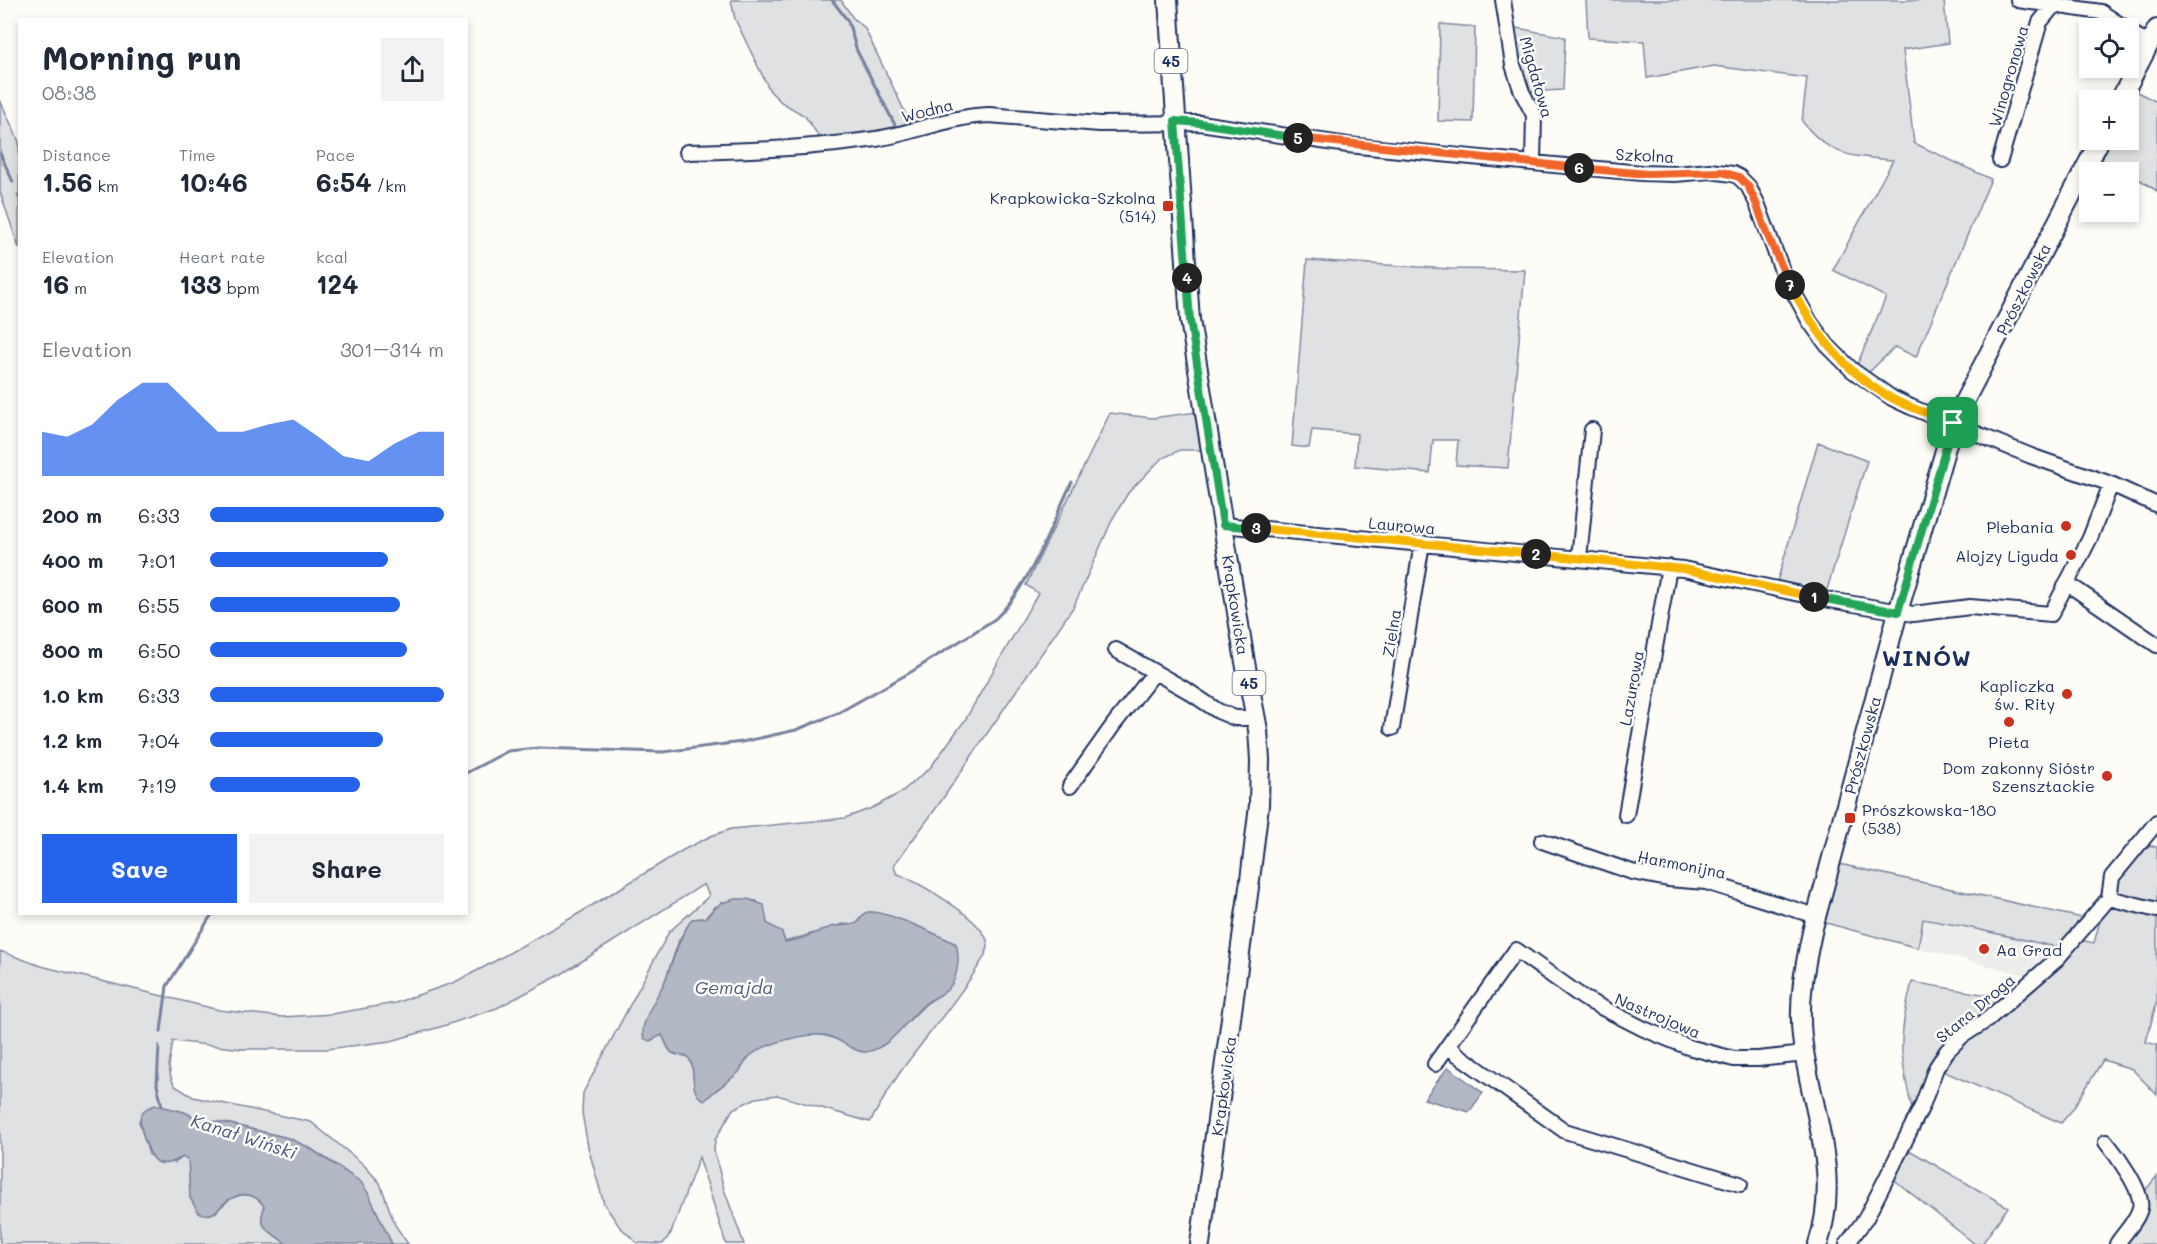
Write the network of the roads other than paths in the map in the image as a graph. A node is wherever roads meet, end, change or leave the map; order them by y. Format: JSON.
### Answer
{"nodes":[{"id":1,"x":1168,"y":0,"type":"edge"},
{"id":2,"x":1503,"y":0,"type":"edge"},
{"id":3,"x":2018,"y":0,"type":"edge"},
{"id":4,"x":2054,"y":5,"type":"junction"},
{"id":5,"x":2110,"y":18,"type":"edge"},
{"id":6,"x":2153,"y":37,"type":"edge"},
{"id":7,"x":2125,"y":90,"type":"edge"},
{"id":8,"x":1175,"y":121,"type":"junction"},
{"id":9,"x":2095,"y":150,"type":"edge"},
{"id":10,"x":687,"y":152,"type":"dead end"},
{"id":11,"x":2000,"y":160,"type":"dead end"},
{"id":12,"x":1533,"y":164,"type":"junction"},
{"id":13,"x":1953,"y":423,"type":"junction"},
{"id":14,"x":1592,"y":430,"type":"dead end"},
{"id":15,"x":2111,"y":484,"type":"junction"},
{"id":16,"x":2157,"y":505,"type":"edge"},
{"id":17,"x":1223,"y":525,"type":"junction"},
{"id":18,"x":1422,"y":543,"type":"junction"},
{"id":19,"x":1579,"y":558,"type":"junction"},
{"id":20,"x":1669,"y":567,"type":"junction"},
{"id":21,"x":2068,"y":584,"type":"junction"},
{"id":22,"x":1898,"y":612,"type":"junction"},
{"id":23,"x":2157,"y":645,"type":"edge"},
{"id":24,"x":1116,"y":650,"type":"dead end"},
{"id":25,"x":1154,"y":673,"type":"junction"},
{"id":26,"x":1256,"y":718,"type":"junction"},
{"id":27,"x":1392,"y":728,"type":"dead end"},
{"id":28,"x":1070,"y":786,"type":"dead end"},
{"id":29,"x":1626,"y":815,"type":"dead end"},
{"id":30,"x":2157,"y":822,"type":"edge"},
{"id":31,"x":1542,"y":841,"type":"dead end"},
{"id":32,"x":2109,"y":898,"type":"junction"},
{"id":33,"x":2157,"y":910,"type":"edge"},
{"id":34,"x":1816,"y":916,"type":"junction"},
{"id":35,"x":1450,"y":1043,"type":"junction"},
{"id":36,"x":1805,"y":1054,"type":"junction"},
{"id":37,"x":1435,"y":1064,"type":"dead end"},
{"id":38,"x":2106,"y":1142,"type":"dead end"},
{"id":39,"x":1740,"y":1184,"type":"dead end"},
{"id":40,"x":1200,"y":1244,"type":"edge"},
{"id":41,"x":1818,"y":1244,"type":"edge"},
{"id":42,"x":1847,"y":1244,"type":"edge"},
{"id":43,"x":2117,"y":1244,"type":"edge"}],
"edges":[{"from":1,"to":8,"type":"main road","name":"Krapkowicka","number":"45"},
{"from":2,"to":12,"type":"street","name":"Migdałowa"},
{"from":3,"to":4,"type":"street","name":"Winogronowa"},
{"from":4,"to":5,"type":"street","name":"Winogronowa"},
{"from":4,"to":11,"type":"street","name":"Winogronowa"},
{"from":6,"to":7,"type":"main road"},
{"from":8,"to":10,"type":"street","name":"Wodna"},
{"from":8,"to":12,"type":"street","name":"Szkolna"},
{"from":8,"to":17,"type":"main road","name":"Krapkowicka","number":"45"},
{"from":9,"to":13,"type":"main road","name":"Prószkowska"},
{"from":12,"to":13,"type":"street","name":"Szkolna"},
{"from":13,"to":15,"type":"street"},
{"from":13,"to":22,"type":"main road","name":"Prószkowska"},
{"from":14,"to":19,"type":"street"},
{"from":15,"to":16,"type":"street"},
{"from":15,"to":21,"type":"street"},
{"from":17,"to":18,"type":"street","name":"Laurowa"},
{"from":17,"to":26,"type":"main road","name":"Krapkowicka","number":"45"},
{"from":18,"to":19,"type":"street","name":"Laurowa"},
{"from":18,"to":27,"type":"street","name":"Zielna"},
{"from":19,"to":20,"type":"street","name":"Laurowa"},
{"from":20,"to":22,"type":"street","name":"Laurowa"},
{"from":20,"to":29,"type":"street","name":"Lazurowa"},
{"from":21,"to":22,"type":"street","name":"Laurowa"},
{"from":21,"to":23,"type":"street"},
{"from":22,"to":34,"type":"main road","name":"Prószkowska"},
{"from":24,"to":25,"type":"street"},
{"from":25,"to":26,"type":"street"},
{"from":25,"to":28,"type":"street"},
{"from":26,"to":40,"type":"main road","name":"Krapkowicka","number":"45"},
{"from":30,"to":32,"type":"street","name":"Stara Droga"},
{"from":31,"to":34,"type":"street","name":"Harmonijna"},
{"from":32,"to":33,"type":"street"},
{"from":32,"to":42,"type":"street","name":"Stara Droga"},
{"from":34,"to":36,"type":"main road","name":"Prószkowska"},
{"from":35,"to":36,"type":"street","name":"Nastrojowa"},
{"from":35,"to":37,"type":"street"},
{"from":35,"to":39,"type":"street"},
{"from":36,"to":41,"type":"main road","name":"Prószkowska"},
{"from":38,"to":43,"type":"street"}]}
